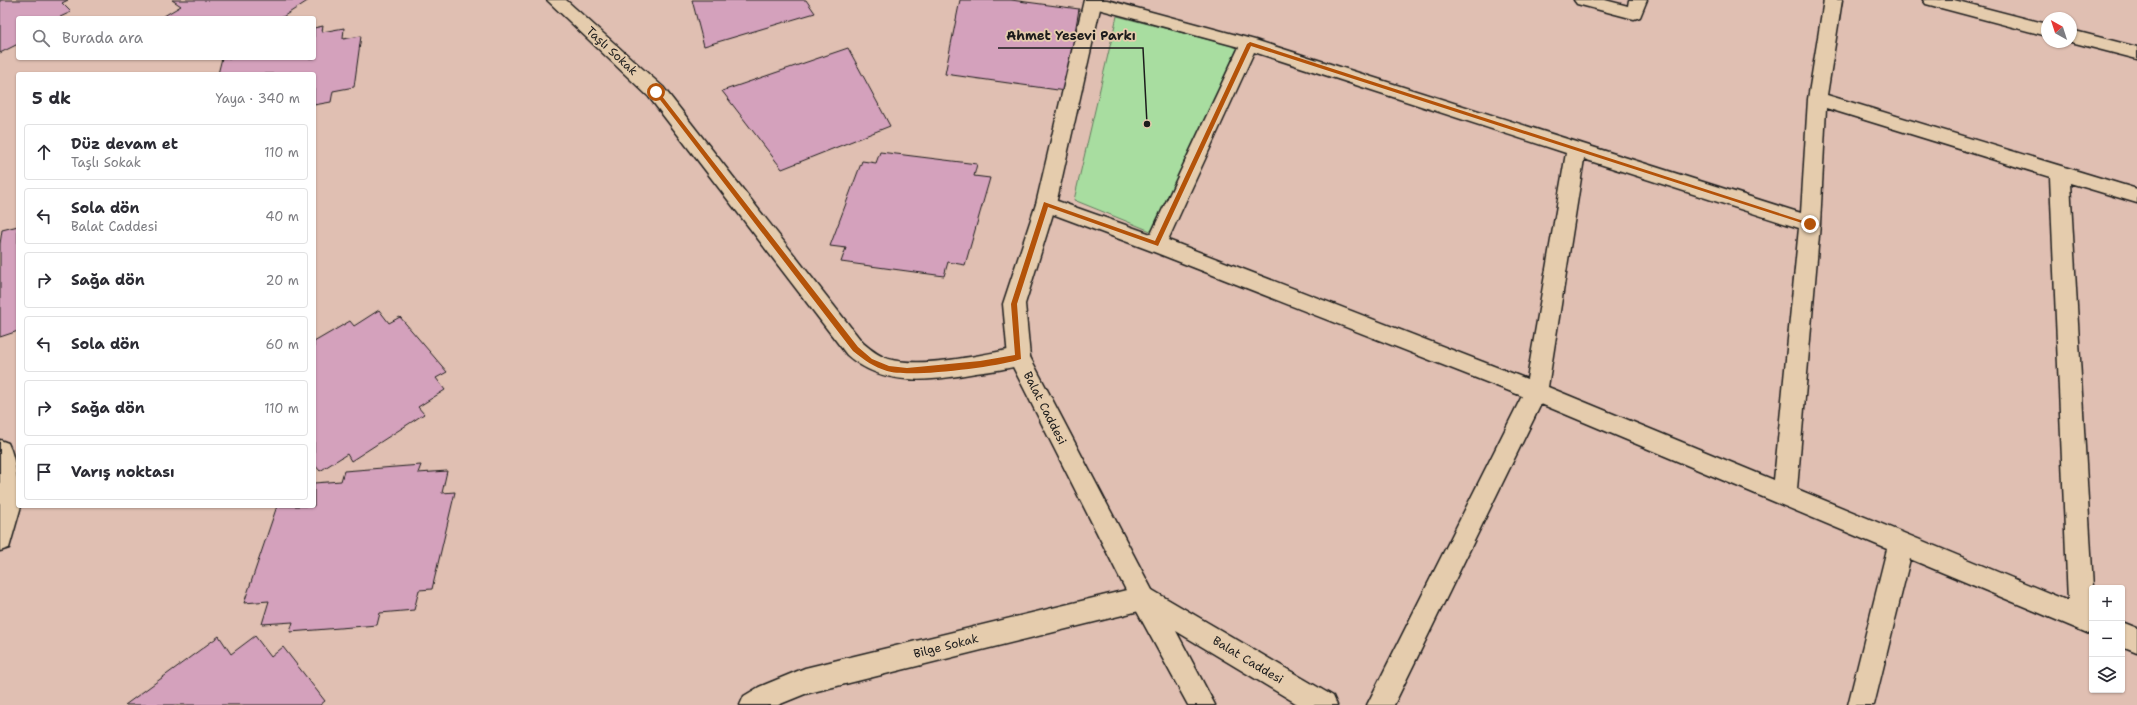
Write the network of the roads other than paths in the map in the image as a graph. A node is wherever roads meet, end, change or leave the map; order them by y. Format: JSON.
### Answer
{"nodes":[{"id":1,"x":556,"y":0,"type":"edge"},
{"id":2,"x":1583,"y":0,"type":"edge"},
{"id":3,"x":1832,"y":0,"type":"edge"},
{"id":4,"x":1932,"y":0,"type":"edge"},
{"id":5,"x":1093,"y":1,"type":"edge"},
{"id":6,"x":1636,"y":6,"type":"edge"},
{"id":7,"x":2041,"y":28,"type":"edge"},
{"id":8,"x":2077,"y":38,"type":"edge"},
{"id":9,"x":1250,"y":44,"type":"junction"},
{"id":10,"x":2137,"y":53,"type":"edge"},
{"id":11,"x":1817,"y":98,"type":"junction"},
{"id":12,"x":1576,"y":148,"type":"junction"},
{"id":13,"x":2060,"y":174,"type":"junction"},
{"id":14,"x":2137,"y":196,"type":"edge"},
{"id":15,"x":1046,"y":204,"type":"junction"},
{"id":16,"x":1810,"y":224,"type":"junction"},
{"id":17,"x":1156,"y":244,"type":"junction"},
{"id":18,"x":1019,"y":357,"type":"junction"},
{"id":19,"x":1536,"y":392,"type":"junction"},
{"id":20,"x":0,"y":450,"type":"edge"},
{"id":21,"x":1784,"y":496,"type":"junction"},
{"id":22,"x":0,"y":540,"type":"edge"},
{"id":23,"x":1901,"y":544,"type":"junction"},
{"id":24,"x":1143,"y":598,"type":"junction"},
{"id":25,"x":2087,"y":622,"type":"edge"},
{"id":26,"x":2125,"y":635,"type":"edge"},
{"id":27,"x":2137,"y":640,"type":"edge"},
{"id":28,"x":753,"y":705,"type":"edge"},
{"id":29,"x":1202,"y":705,"type":"edge"},
{"id":30,"x":1324,"y":705,"type":"edge"},
{"id":31,"x":1380,"y":705,"type":"edge"},
{"id":32,"x":1861,"y":705,"type":"edge"}],
"edges":[{"from":1,"to":18,"type":"street","name":"Taşlı Sokak"},
{"from":2,"to":6,"type":"street"},
{"from":3,"to":11,"type":"street"},
{"from":4,"to":7,"type":"street"},
{"from":5,"to":9,"type":"street"},
{"from":5,"to":15,"type":"street","name":"Balat Caddesi"},
{"from":8,"to":10,"type":"street"},
{"from":9,"to":12,"type":"street"},
{"from":9,"to":17,"type":"street"},
{"from":11,"to":13,"type":"street"},
{"from":11,"to":16,"type":"street"},
{"from":12,"to":16,"type":"street"},
{"from":12,"to":19,"type":"street"},
{"from":13,"to":14,"type":"street"},
{"from":13,"to":25,"type":"street"},
{"from":15,"to":17,"type":"street"},
{"from":15,"to":18,"type":"street","name":"Balat Caddesi"},
{"from":16,"to":21,"type":"street"},
{"from":17,"to":19,"type":"street"},
{"from":18,"to":24,"type":"street","name":"Balat Caddesi"},
{"from":19,"to":21,"type":"street"},
{"from":19,"to":31,"type":"street"},
{"from":20,"to":22,"type":"street"},
{"from":21,"to":23,"type":"street"},
{"from":23,"to":25,"type":"street"},
{"from":23,"to":32,"type":"street"},
{"from":24,"to":28,"type":"street","name":"Bilge Sokak"},
{"from":24,"to":29,"type":"street"},
{"from":24,"to":30,"type":"street","name":"Balat Caddesi"},
{"from":26,"to":27,"type":"street"}]}
